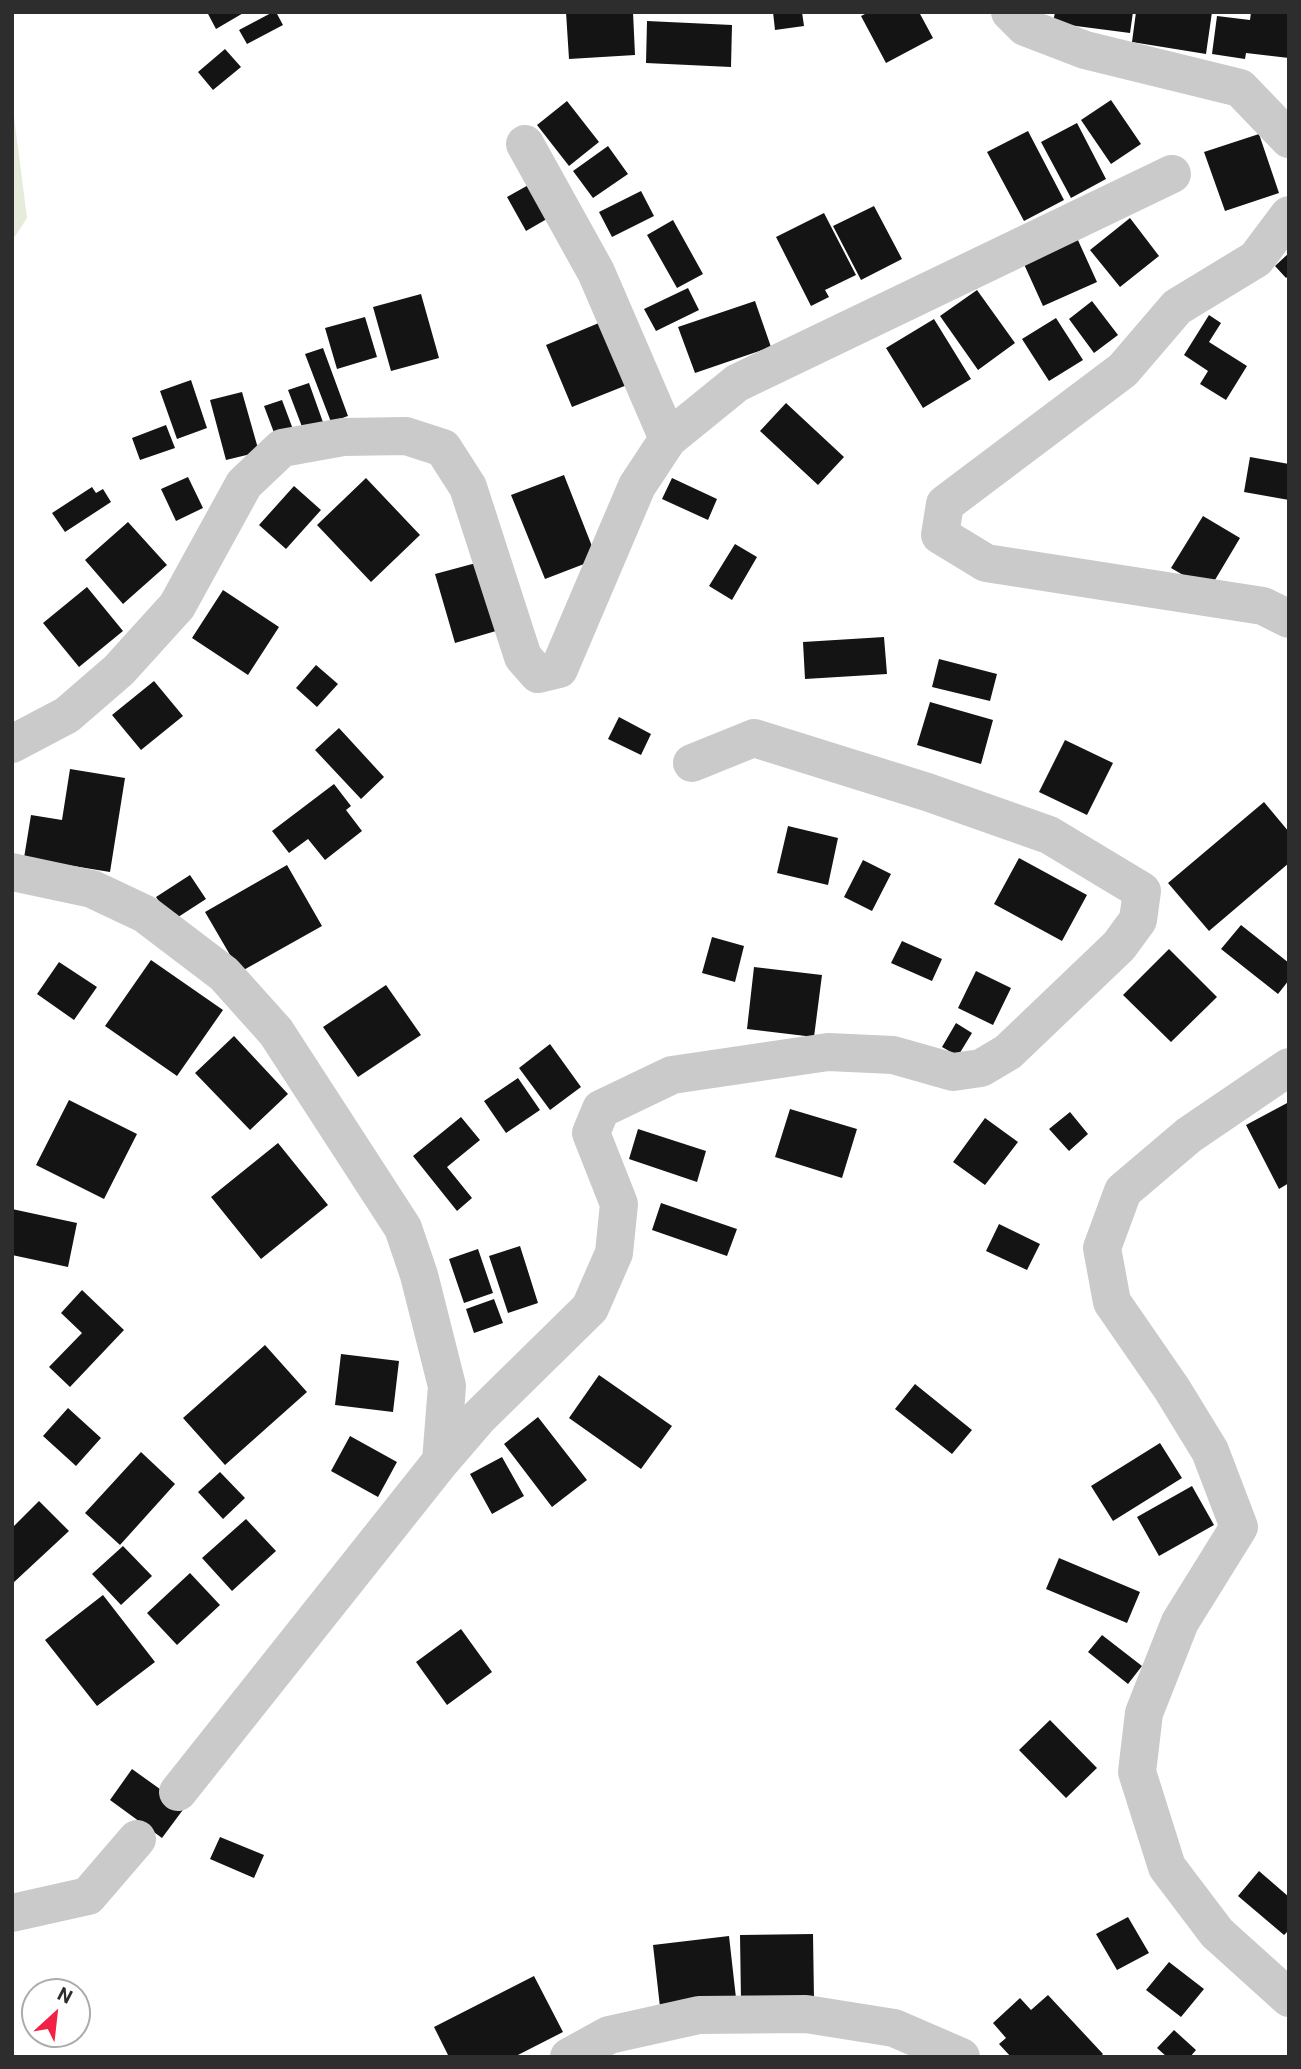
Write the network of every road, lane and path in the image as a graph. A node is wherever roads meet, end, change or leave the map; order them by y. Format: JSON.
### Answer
{"nodes":[{"id":1,"x":1010,"y":12,"type":"edge"},
{"id":2,"x":1273,"y":110,"type":"edge"},
{"id":3,"x":1289,"y":139,"type":"edge"},
{"id":4,"x":525,"y":144,"type":"dead end"},
{"id":5,"x":1172,"y":174,"type":"dead end"},
{"id":6,"x":1289,"y":215,"type":"edge"},
{"id":7,"x":668,"y":439,"type":"junction"},
{"id":8,"x":1289,"y":619,"type":"edge"},
{"id":9,"x":12,"y":744,"type":"edge"},
{"id":10,"x":692,"y":763,"type":"dead end"},
{"id":11,"x":12,"y":872,"type":"edge"},
{"id":12,"x":1289,"y":1067,"type":"edge"},
{"id":13,"x":441,"y":1461,"type":"junction"},
{"id":14,"x":178,"y":1792,"type":"dead end"},
{"id":15,"x":137,"y":1839,"type":"dead end"},
{"id":16,"x":12,"y":1913,"type":"edge"},
{"id":17,"x":1289,"y":1998,"type":"edge"},
{"id":18,"x":569,"y":2057,"type":"edge"},
{"id":19,"x":961,"y":2057,"type":"edge"}],
"edges":[{"from":1,"to":2,"type":"street"},
{"from":2,"to":3,"type":"street"},
{"from":4,"to":7,"type":"street"},
{"from":5,"to":7,"type":"street"},
{"from":6,"to":8,"type":"street"},
{"from":7,"to":9,"type":"street"},
{"from":10,"to":13,"type":"street"},
{"from":11,"to":13,"type":"street"},
{"from":12,"to":17,"type":"street"},
{"from":13,"to":14,"type":"street"},
{"from":15,"to":16,"type":"street"},
{"from":18,"to":19,"type":"street"}]}
